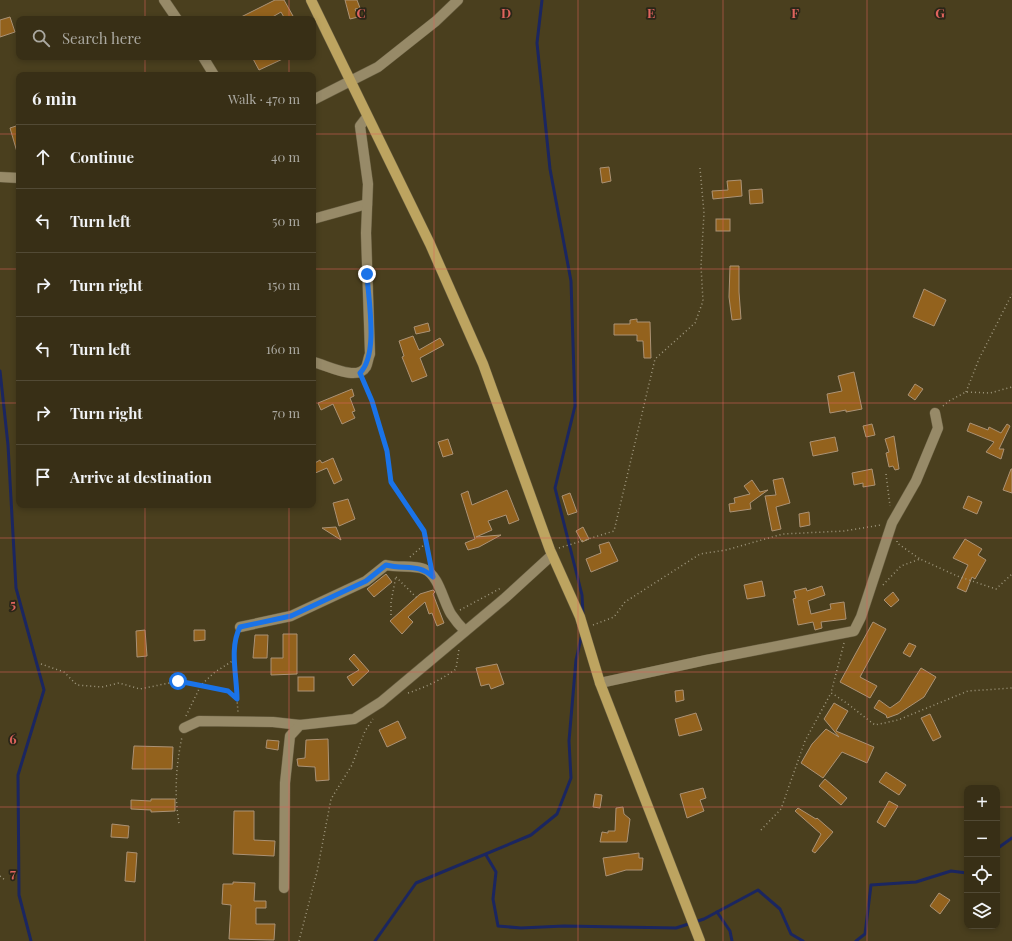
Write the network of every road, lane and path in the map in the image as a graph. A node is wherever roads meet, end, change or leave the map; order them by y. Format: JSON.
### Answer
{"nodes":[{"id":1,"x":164,"y":0,"type":"edge"},
{"id":2,"x":311,"y":0,"type":"edge"},
{"id":3,"x":458,"y":0,"type":"edge"},
{"id":4,"x":175,"y":16,"type":"edge"},
{"id":5,"x":205,"y":60,"type":"edge"},
{"id":6,"x":212,"y":72,"type":"edge"},
{"id":7,"x":350,"y":81,"type":"junction"},
{"id":8,"x":316,"y":98,"type":"edge"},
{"id":9,"x":368,"y":118,"type":"junction"},
{"id":10,"x":700,"y":168,"type":"dead end"},
{"id":11,"x":0,"y":177,"type":"edge"},
{"id":12,"x":16,"y":178,"type":"edge"},
{"id":13,"x":367,"y":204,"type":"junction"},
{"id":14,"x":316,"y":218,"type":"edge"},
{"id":15,"x":1012,"y":294,"type":"edge"},
{"id":16,"x":316,"y":363,"type":"edge"},
{"id":17,"x":360,"y":373,"type":"junction"},
{"id":18,"x":1012,"y":387,"type":"edge"},
{"id":19,"x":966,"y":392,"type":"junction"},
{"id":20,"x":935,"y":413,"type":"joint"},
{"id":21,"x":886,"y":474,"type":"dead end"},
{"id":22,"x":892,"y":523,"type":"junction"},
{"id":23,"x":551,"y":552,"type":"junction"},
{"id":24,"x":920,"y":559,"type":"junction"},
{"id":25,"x":1012,"y":574,"type":"edge"},
{"id":26,"x":396,"y":577,"type":"dead end"},
{"id":27,"x":433,"y":577,"type":"junction"},
{"id":28,"x":505,"y":586,"type":"dead end"},
{"id":29,"x":882,"y":586,"type":"dead end"},
{"id":30,"x":417,"y":598,"type":"dead end"},
{"id":31,"x":452,"y":614,"type":"junction"},
{"id":32,"x":240,"y":627,"type":"joint"},
{"id":33,"x":584,"y":629,"type":"junction"},
{"id":34,"x":465,"y":631,"type":"junction"},
{"id":35,"x":854,"y":631,"type":"junction"},
{"id":36,"x":457,"y":638,"type":"junction"},
{"id":37,"x":41,"y":664,"type":"dead end"},
{"id":38,"x":600,"y":683,"type":"junction"},
{"id":39,"x":1012,"y":688,"type":"edge"},
{"id":40,"x":831,"y":693,"type":"junction"},
{"id":41,"x":405,"y":694,"type":"dead end"},
{"id":42,"x":237,"y":699,"type":"junction"},
{"id":43,"x":376,"y":714,"type":"dead end"},
{"id":44,"x":249,"y":722,"type":"junction"},
{"id":45,"x":300,"y":725,"type":"junction"},
{"id":46,"x":184,"y":728,"type":"dead end"},
{"id":47,"x":762,"y":830,"type":"dead end"},
{"id":48,"x":0,"y":876,"type":"edge"},
{"id":49,"x":6,"y":880,"type":"dead end"},
{"id":50,"x":284,"y":888,"type":"dead end"},
{"id":51,"x":299,"y":941,"type":"edge"},
{"id":52,"x":700,"y":941,"type":"edge"}],
"edges":[{"from":1,"to":4,"type":"street"},
{"from":2,"to":7,"type":"main road"},
{"from":3,"to":7,"type":"street"},
{"from":5,"to":6,"type":"street"},
{"from":7,"to":8,"type":"street"},
{"from":7,"to":9,"type":"main road"},
{"from":9,"to":13,"type":"street"},
{"from":9,"to":23,"type":"main road"},
{"from":10,"to":23,"type":"path"},
{"from":11,"to":12,"type":"street"},
{"from":13,"to":14,"type":"street"},
{"from":13,"to":17,"type":"street"},
{"from":15,"to":19,"type":"path"},
{"from":16,"to":17,"type":"street"},
{"from":17,"to":27,"type":"path"},
{"from":18,"to":19,"type":"path"},
{"from":19,"to":20,"type":"path"},
{"from":20,"to":22,"type":"street"},
{"from":21,"to":22,"type":"path"},
{"from":22,"to":24,"type":"path"},
{"from":22,"to":33,"type":"path"},
{"from":22,"to":35,"type":"street"},
{"from":23,"to":33,"type":"main road"},
{"from":23,"to":34,"type":"street"},
{"from":24,"to":25,"type":"path"},
{"from":24,"to":29,"type":"path"},
{"from":26,"to":30,"type":"path"},
{"from":27,"to":31,"type":"street"},
{"from":27,"to":32,"type":"street"},
{"from":28,"to":31,"type":"path"},
{"from":31,"to":34,"type":"street"},
{"from":32,"to":42,"type":"path"},
{"from":33,"to":38,"type":"main road"},
{"from":34,"to":36,"type":"street"},
{"from":35,"to":38,"type":"street"},
{"from":35,"to":40,"type":"path"},
{"from":36,"to":41,"type":"path"},
{"from":36,"to":45,"type":"street"},
{"from":37,"to":42,"type":"path"},
{"from":38,"to":52,"type":"main road"},
{"from":39,"to":40,"type":"path"},
{"from":40,"to":47,"type":"path"},
{"from":42,"to":44,"type":"path"},
{"from":43,"to":51,"type":"path"},
{"from":44,"to":45,"type":"street"},
{"from":44,"to":46,"type":"street"},
{"from":45,"to":50,"type":"street"},
{"from":48,"to":49,"type":"path"}]}
